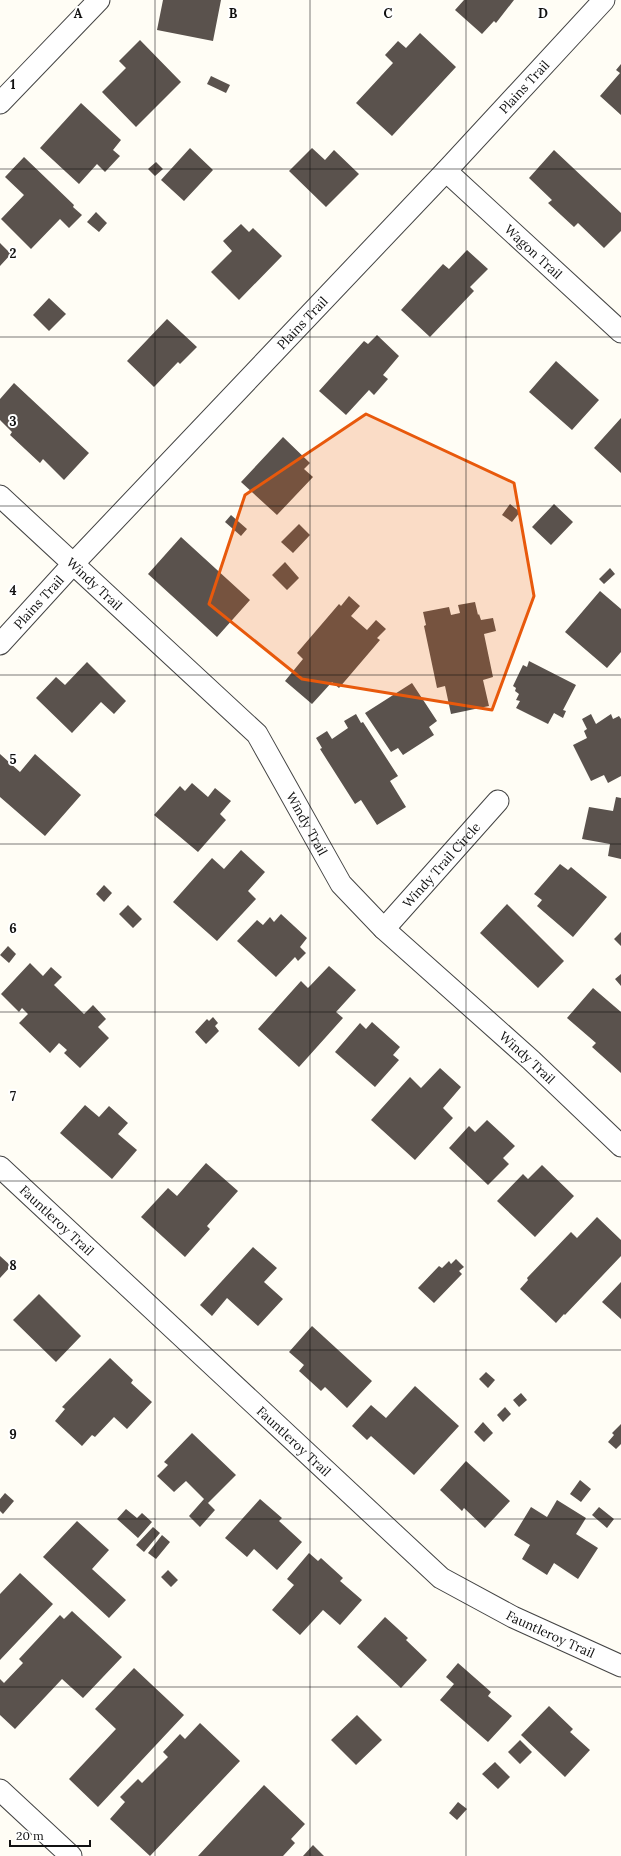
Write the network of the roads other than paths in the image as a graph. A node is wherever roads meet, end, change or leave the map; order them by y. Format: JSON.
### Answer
{"nodes":[{"id":1,"x":99,"y":0,"type":"edge"},
{"id":2,"x":604,"y":0,"type":"edge"},
{"id":3,"x":0,"y":103,"type":"edge"},
{"id":4,"x":446,"y":171,"type":"junction"},
{"id":5,"x":621,"y":332,"type":"edge"},
{"id":6,"x":0,"y":496,"type":"edge"},
{"id":7,"x":73,"y":564,"type":"junction"},
{"id":8,"x":0,"y":644,"type":"edge"},
{"id":9,"x":498,"y":801,"type":"dead end"},
{"id":10,"x":384,"y":929,"type":"junction"},
{"id":11,"x":621,"y":1146,"type":"edge"},
{"id":12,"x":0,"y":1167,"type":"edge"},
{"id":13,"x":621,"y":1666,"type":"edge"},
{"id":14,"x":0,"y":1790,"type":"edge"},
{"id":15,"x":71,"y":1856,"type":"edge"}],
"edges":[{"from":1,"to":3,"type":"street"},
{"from":2,"to":4,"type":"street","name":"Plains Trail"},
{"from":4,"to":5,"type":"street","name":"Wagon Trail"},
{"from":4,"to":7,"type":"street","name":"Plains Trail"},
{"from":6,"to":7,"type":"street","name":"Windy Trail"},
{"from":7,"to":8,"type":"street","name":"Plains Trail"},
{"from":7,"to":10,"type":"street","name":"Windy Trail"},
{"from":9,"to":10,"type":"street","name":"Windy Trail Circle"},
{"from":10,"to":11,"type":"street","name":"Windy Trail"},
{"from":12,"to":13,"type":"street","name":"Fauntleroy Trail"},
{"from":14,"to":15,"type":"street"}]}
